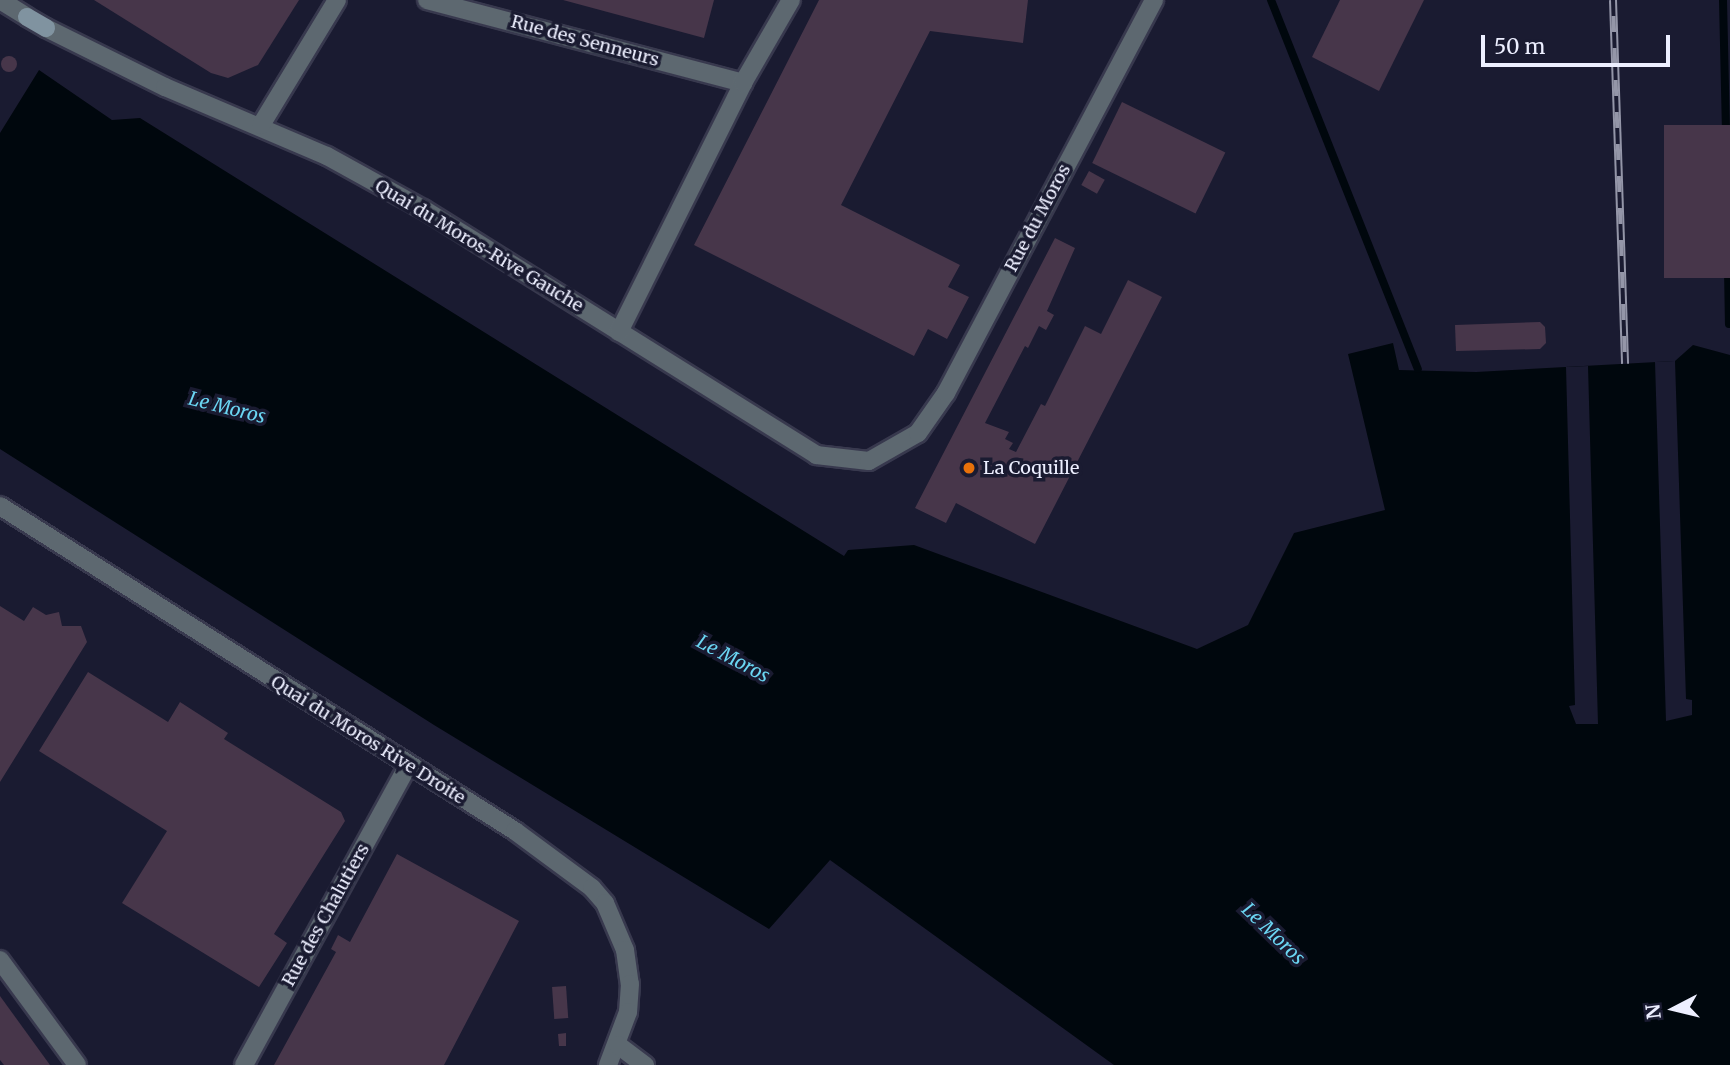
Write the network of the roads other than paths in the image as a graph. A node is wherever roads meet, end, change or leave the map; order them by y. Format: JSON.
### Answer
{"nodes":[{"id":1,"x":0,"y":0,"type":"edge"},
{"id":2,"x":337,"y":0,"type":"edge"},
{"id":3,"x":428,"y":0,"type":"edge"},
{"id":4,"x":791,"y":0,"type":"edge"},
{"id":5,"x":1154,"y":0,"type":"edge"},
{"id":6,"x":743,"y":83,"type":"junction"},
{"id":7,"x":261,"y":125,"type":"junction"},
{"id":8,"x":619,"y":332,"type":"junction"},
{"id":9,"x":918,"y":433,"type":"joint"},
{"id":10,"x":0,"y":506,"type":"edge"},
{"id":11,"x":408,"y":766,"type":"junction"},
{"id":12,"x":0,"y":960,"type":"edge"},
{"id":13,"x":618,"y":1045,"type":"junction"},
{"id":14,"x":76,"y":1065,"type":"edge"},
{"id":15,"x":244,"y":1065,"type":"edge"},
{"id":16,"x":608,"y":1065,"type":"edge"},
{"id":17,"x":645,"y":1065,"type":"edge"}],
"edges":[{"from":1,"to":7,"type":"street","name":"Quai du Moros-Rive Gauche"},
{"from":2,"to":7,"type":"street"},
{"from":3,"to":6,"type":"street","name":"Rue des Senneurs"},
{"from":4,"to":6,"type":"street"},
{"from":5,"to":9,"type":"street","name":"Rue du Moros"},
{"from":6,"to":8,"type":"street"},
{"from":7,"to":8,"type":"street","name":"Quai du Moros-Rive Gauche"},
{"from":8,"to":9,"type":"street","name":"Quai du Moros-Rive Gauche"},
{"from":10,"to":11,"type":"street","name":"Quai du Moros Rive Droite"},
{"from":11,"to":13,"type":"street","name":"Quai du Moros Rive Droite"},
{"from":11,"to":15,"type":"street","name":"Rue des Chalutiers"},
{"from":12,"to":14,"type":"street"},
{"from":13,"to":16,"type":"street","name":"Quai du Moros Rive Droite"},
{"from":13,"to":17,"type":"street"}]}
